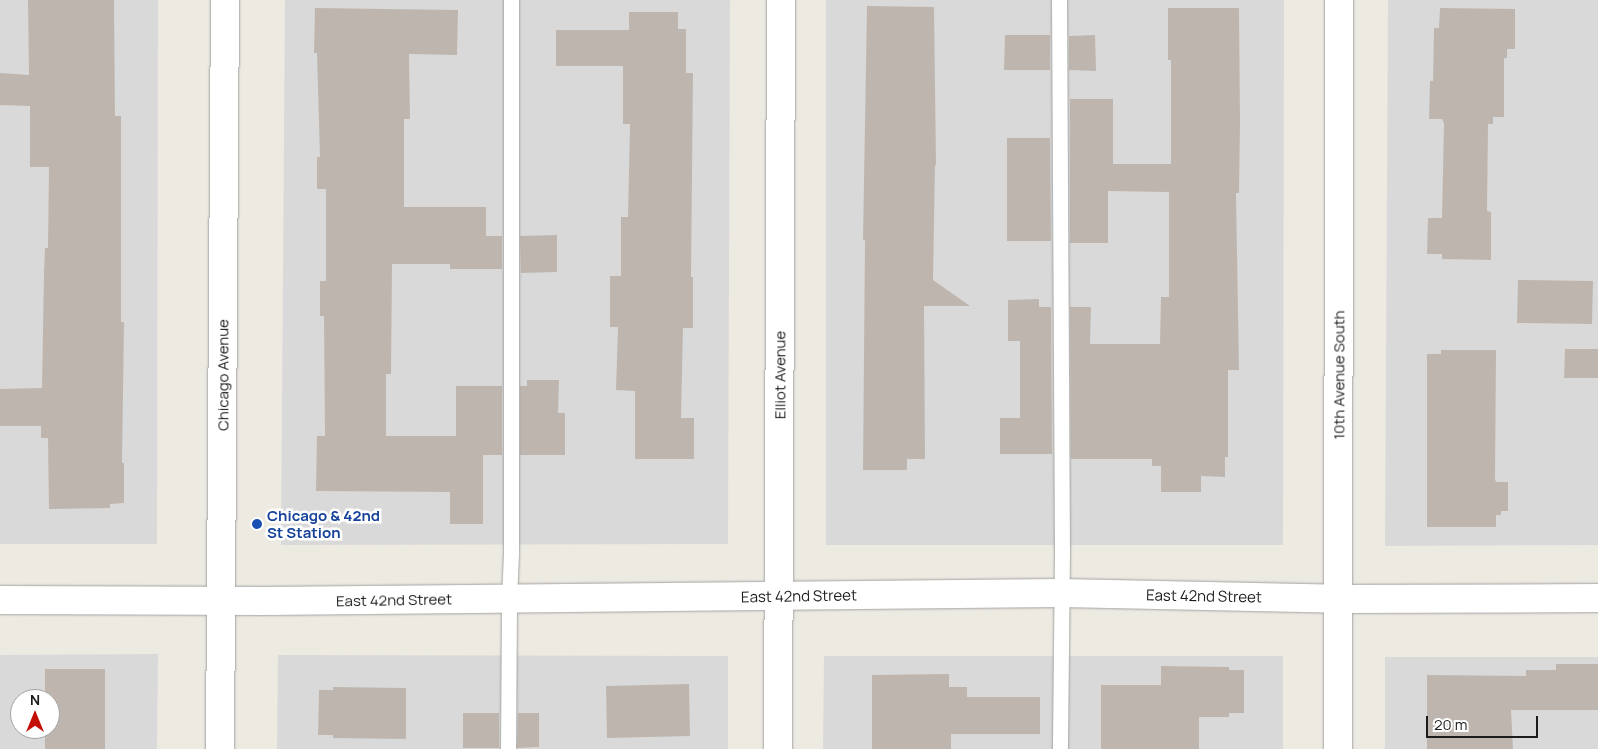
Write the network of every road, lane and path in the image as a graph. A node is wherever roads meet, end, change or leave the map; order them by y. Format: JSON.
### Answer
{"nodes":[{"id":1,"x":225,"y":0,"type":"edge"},
{"id":2,"x":511,"y":0,"type":"edge"},
{"id":3,"x":781,"y":0,"type":"edge"},
{"id":4,"x":1059,"y":0,"type":"edge"},
{"id":5,"x":1339,"y":0,"type":"edge"},
{"id":6,"x":1061,"y":593,"type":"junction"},
{"id":7,"x":779,"y":597,"type":"junction"},
{"id":8,"x":1598,"y":598,"type":"edge"},
{"id":9,"x":508,"y":599,"type":"junction"},
{"id":10,"x":0,"y":600,"type":"edge"},
{"id":11,"x":1339,"y":600,"type":"junction"},
{"id":12,"x":222,"y":601,"type":"junction"},
{"id":13,"x":220,"y":749,"type":"edge"},
{"id":14,"x":508,"y":749,"type":"edge"},
{"id":15,"x":778,"y":749,"type":"edge"},
{"id":16,"x":1060,"y":749,"type":"edge"},
{"id":17,"x":1338,"y":749,"type":"edge"}],
"edges":[{"from":1,"to":12,"type":"street","name":"Chicago Avenue"},
{"from":2,"to":9,"type":"lane"},
{"from":3,"to":7,"type":"street","name":"Elliot Avenue"},
{"from":4,"to":6,"type":"lane"},
{"from":5,"to":11,"type":"street","name":"10th Avenue South"},
{"from":6,"to":7,"type":"street","name":"East 42nd Street"},
{"from":6,"to":11,"type":"street","name":"East 42nd Street"},
{"from":6,"to":16,"type":"lane"},
{"from":7,"to":9,"type":"street","name":"East 42nd Street"},
{"from":7,"to":15,"type":"street","name":"Elliot Avenue"},
{"from":8,"to":11,"type":"street","name":"East 42nd Street"},
{"from":9,"to":12,"type":"street","name":"East 42nd Street"},
{"from":9,"to":14,"type":"lane"},
{"from":10,"to":12,"type":"street","name":"East 42nd Street"},
{"from":11,"to":17,"type":"street","name":"10th Avenue South"},
{"from":12,"to":13,"type":"street","name":"Chicago Avenue"}]}
